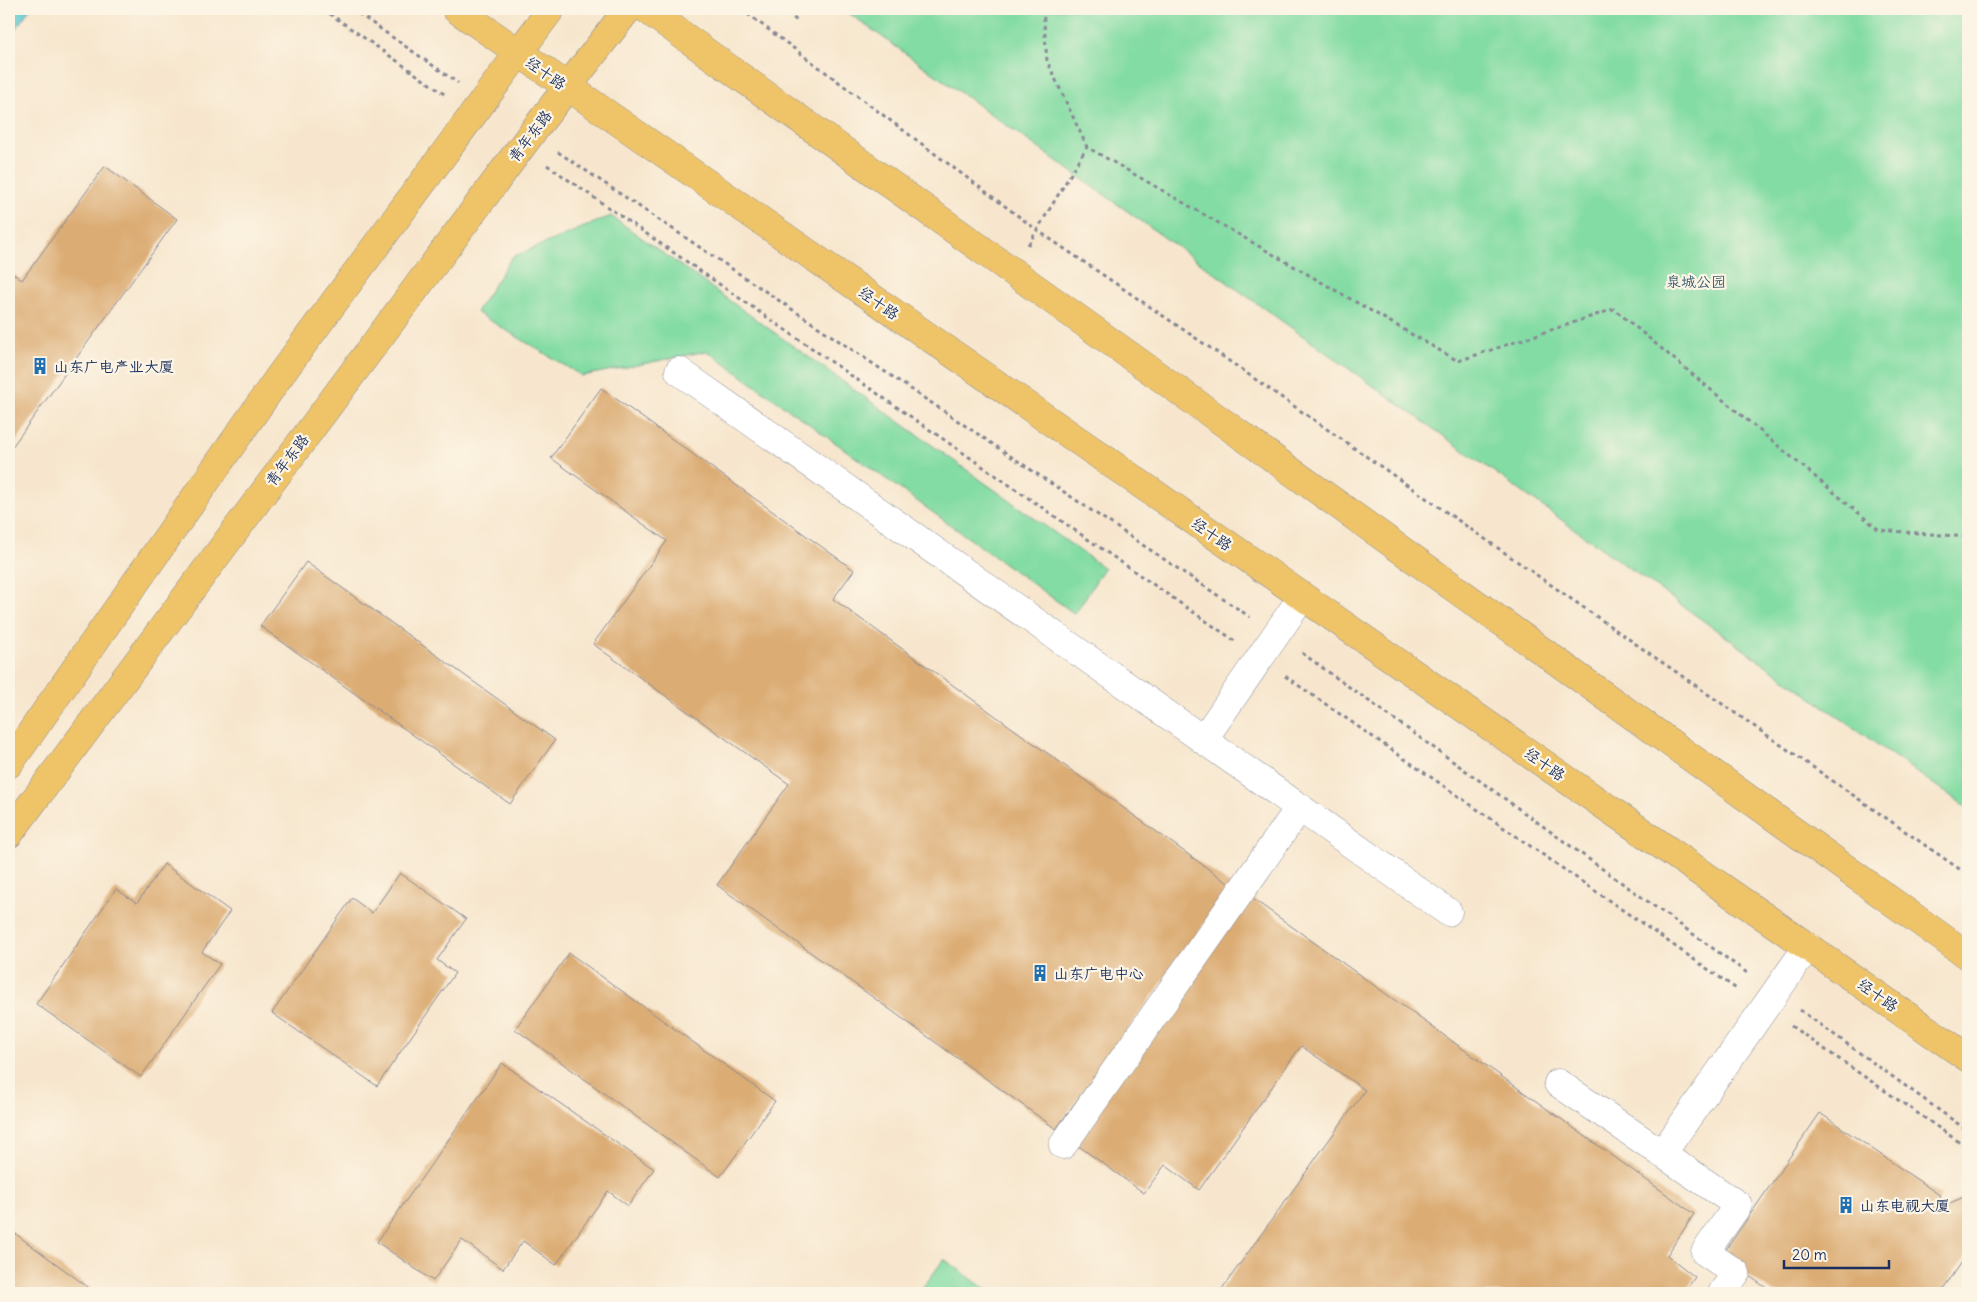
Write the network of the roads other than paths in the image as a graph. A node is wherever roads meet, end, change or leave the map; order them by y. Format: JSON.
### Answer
{"nodes":[{"id":1,"x":456,"y":9,"type":"edge"},
{"id":2,"x":551,"y":9,"type":"edge"},
{"id":3,"x":628,"y":9,"type":"edge"},
{"id":4,"x":646,"y":9,"type":"edge"},
{"id":5,"x":518,"y":53,"type":"junction"},
{"id":6,"x":566,"y":87,"type":"junction"},
{"id":7,"x":679,"y":371,"type":"dead end"},
{"id":8,"x":1302,"y":597,"type":"junction"},
{"id":9,"x":1203,"y":740,"type":"junction"},
{"id":10,"x":9,"y":764,"type":"edge"},
{"id":11,"x":1300,"y":807,"type":"junction"},
{"id":12,"x":9,"y":834,"type":"edge"},
{"id":13,"x":1448,"y":912,"type":"dead end"},
{"id":14,"x":1808,"y":946,"type":"junction"},
{"id":15,"x":1968,"y":956,"type":"edge"},
{"id":16,"x":1968,"y":1058,"type":"edge"},
{"id":17,"x":1558,"y":1083,"type":"dead end"},
{"id":18,"x":1063,"y":1145,"type":"dead end"},
{"id":19,"x":1662,"y":1154,"type":"junction"},
{"id":20,"x":1722,"y":1293,"type":"edge"}],
"edges":[{"from":1,"to":5,"type":"main road","name":"经十路"},
{"from":2,"to":5,"type":"main road"},
{"from":3,"to":6,"type":"main road","name":"青年东路"},
{"from":4,"to":15,"type":"main road"},
{"from":5,"to":6,"type":"main road","name":"经十路"},
{"from":5,"to":10,"type":"main road"},
{"from":6,"to":8,"type":"main road","name":"经十路"},
{"from":6,"to":12,"type":"main road","name":"青年东路"},
{"from":7,"to":9,"type":"lane"},
{"from":8,"to":9,"type":"lane"},
{"from":8,"to":14,"type":"main road","name":"经十路"},
{"from":9,"to":11,"type":"lane"},
{"from":11,"to":13,"type":"lane"},
{"from":11,"to":18,"type":"lane"},
{"from":14,"to":16,"type":"main road","name":"经十路"},
{"from":14,"to":19,"type":"lane"},
{"from":17,"to":19,"type":"lane"},
{"from":19,"to":20,"type":"lane"}]}
